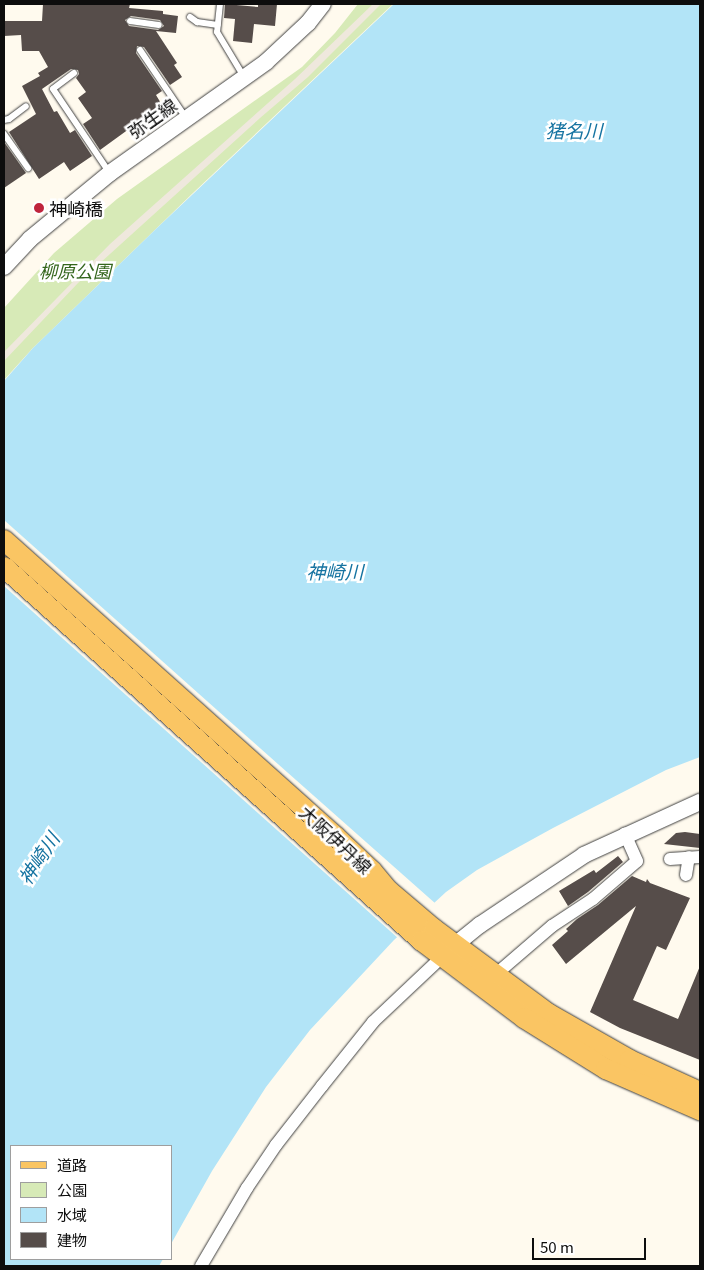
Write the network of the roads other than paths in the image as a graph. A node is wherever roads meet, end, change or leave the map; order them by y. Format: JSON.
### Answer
{"nodes":[{"id":1,"x":220,"y":4,"type":"edge"},
{"id":2,"x":323,"y":4,"type":"edge"},
{"id":3,"x":190,"y":17,"type":"dead end"},
{"id":4,"x":130,"y":21,"type":"dead end"},
{"id":5,"x":159,"y":25,"type":"dead end"},
{"id":6,"x":218,"y":25,"type":"junction"},
{"id":7,"x":140,"y":50,"type":"dead end"},
{"id":8,"x":74,"y":74,"type":"dead end"},
{"id":9,"x":244,"y":77,"type":"junction"},
{"id":10,"x":26,"y":106,"type":"dead end"},
{"id":11,"x":186,"y":118,"type":"junction"},
{"id":12,"x":4,"y":120,"type":"edge"},
{"id":13,"x":4,"y":134,"type":"edge"},
{"id":14,"x":28,"y":168,"type":"dead end"},
{"id":15,"x":110,"y":173,"type":"junction"},
{"id":16,"x":4,"y":267,"type":"edge"},
{"id":17,"x":4,"y":540,"type":"edge"},
{"id":18,"x":4,"y":567,"type":"edge"},
{"id":19,"x":700,"y":802,"type":"edge"},
{"id":20,"x":625,"y":834,"type":"junction"},
{"id":21,"x":695,"y":857,"type":"edge"},
{"id":22,"x":670,"y":859,"type":"dead end"},
{"id":23,"x":686,"y":875,"type":"dead end"},
{"id":24,"x":446,"y":948,"type":"junction"},
{"id":25,"x":495,"y":975,"type":"junction"},
{"id":26,"x":700,"y":1092,"type":"edge"},
{"id":27,"x":700,"y":1110,"type":"edge"},
{"id":28,"x":201,"y":1266,"type":"edge"}],
"edges":[{"from":1,"to":6,"type":"lane"},
{"from":2,"to":9,"type":"street","name":"弥生線"},
{"from":3,"to":6,"type":"lane"},
{"from":4,"to":5,"type":"lane"},
{"from":6,"to":9,"type":"lane"},
{"from":7,"to":11,"type":"lane"},
{"from":8,"to":15,"type":"lane"},
{"from":9,"to":11,"type":"street","name":"弥生線"},
{"from":10,"to":12,"type":"lane"},
{"from":11,"to":15,"type":"street","name":"弥生線"},
{"from":13,"to":14,"type":"lane"},
{"from":15,"to":16,"type":"street","name":"弥生線"},
{"from":17,"to":24,"type":"main road","name":"大阪伊丹線"},
{"from":18,"to":24,"type":"main road","name":"大阪伊丹線"},
{"from":19,"to":20,"type":"street"},
{"from":20,"to":24,"type":"street"},
{"from":20,"to":25,"type":"street"},
{"from":21,"to":22,"type":"street"},
{"from":21,"to":23,"type":"street"},
{"from":24,"to":25,"type":"main road","name":"大阪伊丹線"},
{"from":24,"to":27,"type":"main road","name":"大阪伊丹線"},
{"from":24,"to":28,"type":"street"},
{"from":25,"to":26,"type":"main road","name":"大阪伊丹線"}]}
